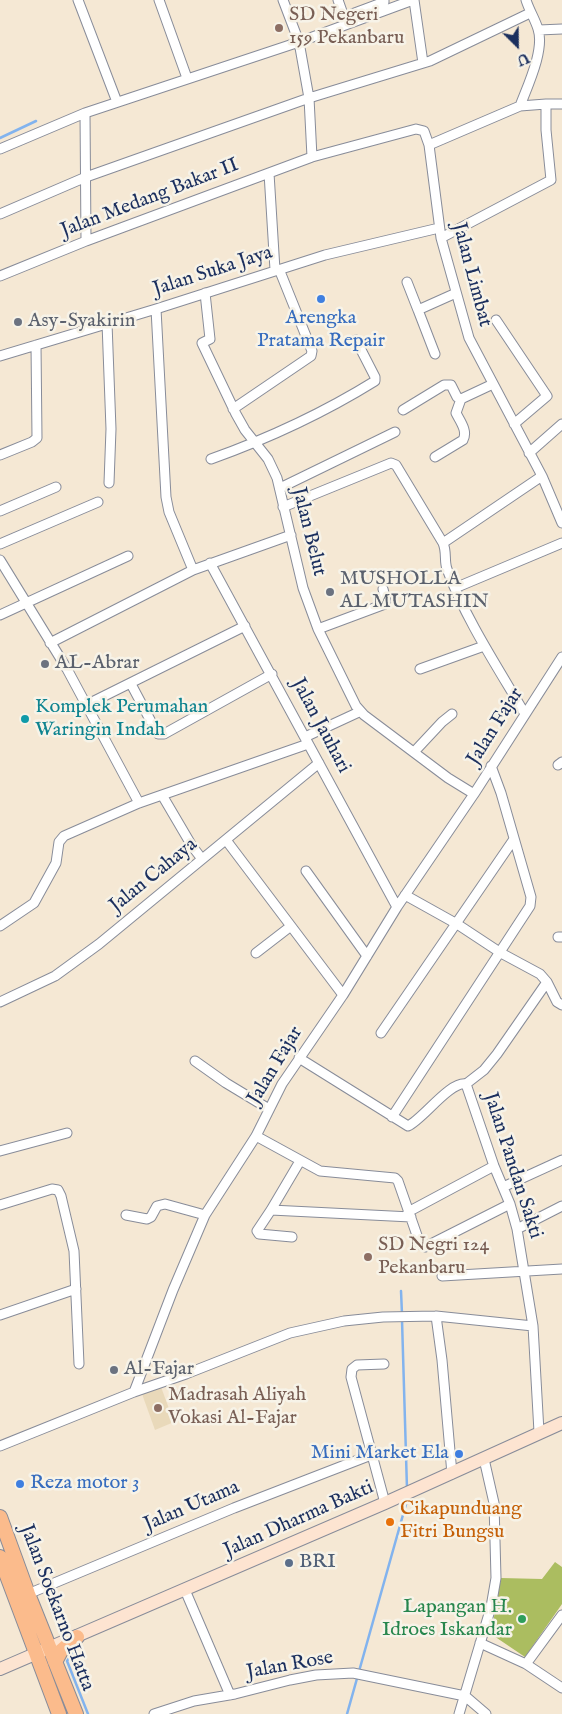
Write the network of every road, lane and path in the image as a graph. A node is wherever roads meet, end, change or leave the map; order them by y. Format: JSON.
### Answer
{"nodes":[{"id":1,"x":78,"y":0,"type":"edge"},
{"id":2,"x":159,"y":0,"type":"edge"},
{"id":3,"x":283,"y":0,"type":"edge"},
{"id":4,"x":338,"y":0,"type":"edge"},
{"id":5,"x":384,"y":0,"type":"edge"},
{"id":6,"x":413,"y":0,"type":"edge"},
{"id":7,"x":526,"y":0,"type":"edge"},
{"id":8,"x":530,"y":12,"type":"junction"},
{"id":9,"x":562,"y":29,"type":"edge"},
{"id":10,"x":539,"y":30,"type":"junction"},
{"id":11,"x":299,"y":42,"type":"junction"},
{"id":12,"x":423,"y":63,"type":"junction"},
{"id":13,"x":187,"y":78,"type":"junction"},
{"id":14,"x":309,"y":98,"type":"junction"},
{"id":15,"x":117,"y":102,"type":"junction"},
{"id":16,"x":546,"y":104,"type":"junction"},
{"id":17,"x":562,"y":104,"type":"edge"},
{"id":18,"x":520,"y":106,"type":"junction"},
{"id":19,"x":85,"y":113,"type":"junction"},
{"id":20,"x":429,"y":145,"type":"junction"},
{"id":21,"x":0,"y":150,"type":"edge"},
{"id":22,"x":312,"y":157,"type":"junction"},
{"id":23,"x":269,"y":173,"type":"junction"},
{"id":24,"x":86,"y":178,"type":"junction"},
{"id":25,"x":0,"y":214,"type":"edge"},
{"id":26,"x":439,"y":228,"type":"junction"},
{"id":27,"x":441,"y":238,"type":"junction"},
{"id":28,"x":86,"y":241,"type":"junction"},
{"id":29,"x":277,"y":270,"type":"junction"},
{"id":30,"x":0,"y":276,"type":"edge"},
{"id":31,"x":407,"y":282,"type":"dead end"},
{"id":32,"x":205,"y":293,"type":"junction"},
{"id":33,"x":456,"y":293,"type":"junction"},
{"id":34,"x":156,"y":309,"type":"junction"},
{"id":35,"x":418,"y":310,"type":"junction"},
{"id":36,"x":496,"y":320,"type":"dead end"},
{"id":37,"x":108,"y":323,"type":"junction"},
{"id":38,"x":356,"y":340,"type":"dead end"},
{"id":39,"x":36,"y":345,"type":"junction"},
{"id":40,"x":435,"y":354,"type":"dead end"},
{"id":41,"x":0,"y":356,"type":"edge"},
{"id":42,"x":493,"y":384,"type":"junction"},
{"id":43,"x":460,"y":399,"type":"junction"},
{"id":44,"x":233,"y":409,"type":"junction"},
{"id":45,"x":403,"y":410,"type":"dead end"},
{"id":46,"x":514,"y":424,"type":"junction"},
{"id":47,"x":562,"y":424,"type":"edge"},
{"id":48,"x":395,"y":432,"type":"dead end"},
{"id":49,"x":256,"y":443,"type":"junction"},
{"id":50,"x":529,"y":453,"type":"junction"},
{"id":51,"x":0,"y":455,"type":"edge"},
{"id":52,"x":435,"y":456,"type":"dead end"},
{"id":53,"x":211,"y":459,"type":"dead end"},
{"id":54,"x":542,"y":476,"type":"junction"},
{"id":55,"x":109,"y":483,"type":"dead end"},
{"id":56,"x":56,"y":487,"type":"dead end"},
{"id":57,"x":280,"y":488,"type":"junction"},
{"id":58,"x":98,"y":502,"type":"dead end"},
{"id":59,"x":284,"y":507,"type":"junction"},
{"id":60,"x":0,"y":511,"type":"edge"},
{"id":61,"x":562,"y":523,"type":"edge"},
{"id":62,"x":291,"y":535,"type":"junction"},
{"id":63,"x":444,"y":543,"type":"junction"},
{"id":64,"x":562,"y":543,"type":"edge"},
{"id":65,"x":0,"y":544,"type":"edge"},
{"id":66,"x":128,"y":556,"type":"dead end"},
{"id":67,"x":0,"y":560,"type":"edge"},
{"id":68,"x":210,"y":563,"type":"junction"},
{"id":69,"x":194,"y":570,"type":"junction"},
{"id":70,"x":456,"y":588,"type":"junction"},
{"id":71,"x":382,"y":589,"type":"dead end"},
{"id":72,"x":25,"y":603,"type":"junction"},
{"id":73,"x":0,"y":615,"type":"edge"},
{"id":74,"x":245,"y":626,"type":"junction"},
{"id":75,"x":318,"y":629,"type":"junction"},
{"id":76,"x":50,"y":642,"type":"junction"},
{"id":77,"x":484,"y":646,"type":"junction"},
{"id":78,"x":562,"y":657,"type":"edge"},
{"id":79,"x":420,"y":669,"type":"dead end"},
{"id":80,"x":553,"y":670,"type":"junction"},
{"id":81,"x":272,"y":674,"type":"junction"},
{"id":82,"x":562,"y":675,"type":"edge"},
{"id":83,"x":131,"y":684,"type":"junction"},
{"id":84,"x":86,"y":705,"type":"junction"},
{"id":85,"x":360,"y":712,"type":"junction"},
{"id":86,"x":452,"y":714,"type":"dead end"},
{"id":87,"x":525,"y":714,"type":"junction"},
{"id":88,"x":307,"y":740,"type":"junction"},
{"id":89,"x":414,"y":752,"type":"junction"},
{"id":90,"x":319,"y":762,"type":"junction"},
{"id":91,"x":491,"y":766,"type":"junction"},
{"id":92,"x":474,"y":794,"type":"junction"},
{"id":93,"x":162,"y":796,"type":"junction"},
{"id":94,"x":139,"y":804,"type":"junction"},
{"id":95,"x":514,"y":839,"type":"junction"},
{"id":96,"x":226,"y":840,"type":"junction"},
{"id":97,"x":202,"y":859,"type":"junction"},
{"id":98,"x":306,"y":871,"type":"dead end"},
{"id":99,"x":405,"y":895,"type":"junction"},
{"id":100,"x":397,"y":908,"type":"junction"},
{"id":101,"x":457,"y":924,"type":"junction"},
{"id":102,"x":0,"y":926,"type":"edge"},
{"id":103,"x":291,"y":926,"type":"junction"},
{"id":104,"x":256,"y":953,"type":"dead end"},
{"id":105,"x":500,"y":953,"type":"junction"},
{"id":106,"x":367,"y":956,"type":"junction"},
{"id":107,"x":547,"y":982,"type":"junction"},
{"id":108,"x":343,"y":995,"type":"junction"},
{"id":109,"x":0,"y":1002,"type":"edge"},
{"id":110,"x":562,"y":1005,"type":"edge"},
{"id":111,"x":381,"y":1033,"type":"dead end"},
{"id":112,"x":299,"y":1058,"type":"junction"},
{"id":113,"x":195,"y":1061,"type":"dead end"},
{"id":114,"x":466,"y":1084,"type":"junction"},
{"id":115,"x":269,"y":1108,"type":"junction"},
{"id":116,"x":392,"y":1117,"type":"junction"},
{"id":117,"x":67,"y":1133,"type":"dead end"},
{"id":118,"x":256,"y":1136,"type":"junction"},
{"id":119,"x":0,"y":1151,"type":"edge"},
{"id":120,"x":562,"y":1160,"type":"edge"},
{"id":121,"x":300,"y":1161,"type":"junction"},
{"id":122,"x":494,"y":1166,"type":"junction"},
{"id":123,"x":503,"y":1187,"type":"junction"},
{"id":124,"x":510,"y":1204,"type":"junction"},
{"id":125,"x":0,"y":1205,"type":"edge"},
{"id":126,"x":562,"y":1206,"type":"edge"},
{"id":127,"x":272,"y":1210,"type":"junction"},
{"id":128,"x":410,"y":1214,"type":"junction"},
{"id":129,"x":126,"y":1215,"type":"dead end"},
{"id":130,"x":205,"y":1215,"type":"junction"},
{"id":131,"x":517,"y":1229,"type":"junction"},
{"id":132,"x":292,"y":1237,"type":"dead end"},
{"id":133,"x":562,"y":1269,"type":"edge"},
{"id":134,"x":524,"y":1272,"type":"junction"},
{"id":135,"x":442,"y":1276,"type":"dead end"},
{"id":136,"x":76,"y":1288,"type":"junction"},
{"id":137,"x":0,"y":1315,"type":"edge"},
{"id":138,"x":436,"y":1316,"type":"junction"},
{"id":139,"x":533,"y":1326,"type":"junction"},
{"id":140,"x":79,"y":1364,"type":"dead end"},
{"id":141,"x":384,"y":1364,"type":"dead end"},
{"id":142,"x":134,"y":1392,"type":"junction"},
{"id":143,"x":562,"y":1423,"type":"edge"},
{"id":144,"x":538,"y":1432,"type":"junction"},
{"id":145,"x":0,"y":1446,"type":"edge"},
{"id":146,"x":371,"y":1455,"type":"junction"},
{"id":147,"x":484,"y":1459,"type":"junction"},
{"id":148,"x":452,"y":1474,"type":"junction"},
{"id":149,"x":385,"y":1503,"type":"junction"},
{"id":150,"x":0,"y":1517,"type":"edge"},
{"id":151,"x":0,"y":1558,"type":"edge"},
{"id":152,"x":185,"y":1590,"type":"junction"},
{"id":153,"x":28,"y":1594,"type":"junction"},
{"id":154,"x":562,"y":1615,"type":"edge"},
{"id":155,"x":76,"y":1637,"type":"junction"},
{"id":156,"x":480,"y":1643,"type":"junction"},
{"id":157,"x":40,"y":1652,"type":"junction"},
{"id":158,"x":55,"y":1662,"type":"junction"},
{"id":159,"x":526,"y":1664,"type":"junction"},
{"id":160,"x":0,"y":1669,"type":"edge"},
{"id":161,"x":562,"y":1688,"type":"edge"},
{"id":162,"x":230,"y":1695,"type":"junction"},
{"id":163,"x":465,"y":1696,"type":"junction"},
{"id":164,"x":59,"y":1714,"type":"edge"},
{"id":165,"x":76,"y":1714,"type":"edge"},
{"id":166,"x":154,"y":1714,"type":"edge"},
{"id":167,"x":459,"y":1714,"type":"edge"},
{"id":168,"x":486,"y":1714,"type":"edge"}],
"edges":[{"from":1,"to":15,"type":"street"},
{"from":2,"to":13,"type":"street"},
{"from":3,"to":11,"type":"street"},
{"from":4,"to":5,"type":"street"},
{"from":6,"to":11,"type":"street"},
{"from":6,"to":12,"type":"street"},
{"from":7,"to":8,"type":"street"},
{"from":8,"to":10,"type":"street"},
{"from":8,"to":12,"type":"street"},
{"from":9,"to":10,"type":"street"},
{"from":10,"to":18,"type":"street"},
{"from":11,"to":13,"type":"street"},
{"from":11,"to":14,"type":"street"},
{"from":12,"to":14,"type":"street"},
{"from":13,"to":15,"type":"street"},
{"from":14,"to":22,"type":"street"},
{"from":14,"to":24,"type":"street"},
{"from":15,"to":19,"type":"street"},
{"from":16,"to":17,"type":"street"},
{"from":16,"to":18,"type":"street"},
{"from":16,"to":27,"type":"street"},
{"from":18,"to":20,"type":"street"},
{"from":19,"to":21,"type":"street"},
{"from":19,"to":24,"type":"street"},
{"from":20,"to":22,"type":"street"},
{"from":20,"to":26,"type":"street","name":"Jalan Limbat"},
{"from":22,"to":23,"type":"street","name":"Jalan Medang Bakar II"},
{"from":23,"to":28,"type":"street","name":"Jalan Medang Bakar II"},
{"from":23,"to":29,"type":"street"},
{"from":24,"to":25,"type":"street"},
{"from":24,"to":28,"type":"street"},
{"from":26,"to":27,"type":"street","name":"Jalan Limbat"},
{"from":26,"to":29,"type":"street","name":"Jalan Suka Jaya"},
{"from":27,"to":33,"type":"street","name":"Jalan Limbat"},
{"from":28,"to":30,"type":"street","name":"Jalan Medang Bakar II"},
{"from":29,"to":32,"type":"street","name":"Jalan Suka Jaya"},
{"from":29,"to":44,"type":"street"},
{"from":31,"to":35,"type":"street"},
{"from":32,"to":34,"type":"street","name":"Jalan Suka Jaya"},
{"from":32,"to":44,"type":"street","name":"Jalan Belut"},
{"from":33,"to":35,"type":"street"},
{"from":33,"to":42,"type":"street","name":"Jalan Limbat"},
{"from":34,"to":37,"type":"street","name":"Jalan Suka Jaya"},
{"from":34,"to":69,"type":"street"},
{"from":35,"to":40,"type":"street"},
{"from":36,"to":46,"type":"street"},
{"from":37,"to":39,"type":"street","name":"Jalan Suka Jaya"},
{"from":37,"to":55,"type":"street"},
{"from":38,"to":49,"type":"street"},
{"from":39,"to":41,"type":"street","name":"Jalan Suka Jaya"},
{"from":39,"to":51,"type":"street"},
{"from":42,"to":43,"type":"street"},
{"from":42,"to":46,"type":"street","name":"Jalan Limbat"},
{"from":43,"to":45,"type":"street"},
{"from":43,"to":52,"type":"street"},
{"from":44,"to":49,"type":"street","name":"Jalan Belut"},
{"from":46,"to":50,"type":"street","name":"Jalan Limbat"},
{"from":47,"to":50,"type":"street"},
{"from":48,"to":57,"type":"street"},
{"from":49,"to":53,"type":"street"},
{"from":49,"to":57,"type":"street","name":"Jalan Belut"},
{"from":50,"to":54,"type":"street","name":"Jalan Limbat"},
{"from":54,"to":61,"type":"street","name":"Jalan Limbat"},
{"from":54,"to":63,"type":"street"},
{"from":56,"to":60,"type":"street"},
{"from":57,"to":59,"type":"street","name":"Jalan Belut"},
{"from":58,"to":65,"type":"street"},
{"from":59,"to":62,"type":"street","name":"Jalan Belut"},
{"from":59,"to":63,"type":"street"},
{"from":62,"to":68,"type":"street"},
{"from":62,"to":75,"type":"street","name":"Jalan Belut"},
{"from":63,"to":70,"type":"street"},
{"from":64,"to":70,"type":"street"},
{"from":66,"to":72,"type":"street"},
{"from":67,"to":72,"type":"street"},
{"from":68,"to":69,"type":"street"},
{"from":68,"to":74,"type":"street","name":"Jalan Jauhari"},
{"from":69,"to":76,"type":"street"},
{"from":70,"to":77,"type":"street"},
{"from":71,"to":75,"type":"street"},
{"from":72,"to":73,"type":"street"},
{"from":72,"to":76,"type":"street"},
{"from":74,"to":81,"type":"street","name":"Jalan Jauhari"},
{"from":74,"to":83,"type":"street"},
{"from":75,"to":85,"type":"street","name":"Jalan Belut"},
{"from":76,"to":84,"type":"street"},
{"from":77,"to":79,"type":"street"},
{"from":77,"to":87,"type":"street"},
{"from":78,"to":80,"type":"street","name":"Jalan Fajar"},
{"from":80,"to":82,"type":"street"},
{"from":80,"to":87,"type":"street","name":"Jalan Fajar"},
{"from":81,"to":83,"type":"street"},
{"from":81,"to":88,"type":"street","name":"Jalan Jauhari"},
{"from":83,"to":84,"type":"street"},
{"from":84,"to":94,"type":"street"},
{"from":85,"to":88,"type":"street"},
{"from":85,"to":89,"type":"street","name":"Jalan Belut"},
{"from":86,"to":89,"type":"street"},
{"from":87,"to":91,"type":"street","name":"Jalan Fajar"},
{"from":88,"to":90,"type":"street","name":"Jalan Jauhari"},
{"from":88,"to":93,"type":"street"},
{"from":89,"to":92,"type":"street","name":"Jalan Belut"},
{"from":90,"to":96,"type":"street","name":"Jalan Cahaya"},
{"from":90,"to":100,"type":"street","name":"Jalan Jauhari"},
{"from":91,"to":92,"type":"street","name":"Jalan Fajar"},
{"from":91,"to":95,"type":"street"},
{"from":92,"to":99,"type":"street","name":"Jalan Fajar"},
{"from":93,"to":94,"type":"street"},
{"from":93,"to":97,"type":"street"},
{"from":94,"to":102,"type":"street"},
{"from":95,"to":101,"type":"street"},
{"from":95,"to":105,"type":"street"},
{"from":96,"to":97,"type":"street","name":"Jalan Cahaya"},
{"from":96,"to":103,"type":"street"},
{"from":97,"to":109,"type":"street","name":"Jalan Cahaya"},
{"from":98,"to":106,"type":"street"},
{"from":99,"to":100,"type":"street","name":"Jalan Fajar"},
{"from":99,"to":101,"type":"street"},
{"from":100,"to":106,"type":"street","name":"Jalan Fajar"},
{"from":101,"to":105,"type":"street"},
{"from":101,"to":111,"type":"street"},
{"from":103,"to":104,"type":"street"},
{"from":103,"to":108,"type":"street"},
{"from":105,"to":107,"type":"street"},
{"from":105,"to":116,"type":"street"},
{"from":106,"to":108,"type":"street","name":"Jalan Fajar"},
{"from":107,"to":110,"type":"street"},
{"from":107,"to":114,"type":"street"},
{"from":108,"to":112,"type":"street","name":"Jalan Fajar"},
{"from":112,"to":115,"type":"street","name":"Jalan Fajar"},
{"from":112,"to":116,"type":"street","name":"Jalan Pandan Sakti"},
{"from":113,"to":115,"type":"street"},
{"from":114,"to":116,"type":"street","name":"Jalan Pandan Sakti"},
{"from":114,"to":122,"type":"street","name":"Jalan Pandan Sakti"},
{"from":115,"to":118,"type":"street","name":"Jalan Fajar"},
{"from":117,"to":119,"type":"street"},
{"from":118,"to":121,"type":"street"},
{"from":118,"to":130,"type":"street","name":"Jalan Fajar"},
{"from":120,"to":123,"type":"street"},
{"from":121,"to":127,"type":"street"},
{"from":121,"to":128,"type":"street"},
{"from":122,"to":123,"type":"street","name":"Jalan Pandan Sakti"},
{"from":122,"to":128,"type":"street"},
{"from":123,"to":124,"type":"street","name":"Jalan Pandan Sakti"},
{"from":124,"to":128,"type":"street"},
{"from":124,"to":131,"type":"street","name":"Jalan Pandan Sakti"},
{"from":125,"to":136,"type":"street"},
{"from":126,"to":131,"type":"street"},
{"from":127,"to":128,"type":"street"},
{"from":127,"to":132,"type":"street"},
{"from":129,"to":130,"type":"street"},
{"from":130,"to":142,"type":"street","name":"Jalan Fajar"},
{"from":131,"to":134,"type":"street","name":"Jalan Pandan Sakti"},
{"from":133,"to":134,"type":"street"},
{"from":134,"to":135,"type":"street"},
{"from":134,"to":139,"type":"street","name":"Jalan Pandan Sakti"},
{"from":136,"to":137,"type":"street"},
{"from":136,"to":140,"type":"street"},
{"from":138,"to":139,"type":"street"},
{"from":138,"to":142,"type":"street"},
{"from":138,"to":148,"type":"street"},
{"from":139,"to":144,"type":"street","name":"Jalan Pandan Sakti"},
{"from":141,"to":146,"type":"street"},
{"from":142,"to":145,"type":"street"},
{"from":143,"to":144,"type":"main road","name":"Jalan Dharma Bakti"},
{"from":144,"to":147,"type":"main road","name":"Jalan Dharma Bakti"},
{"from":146,"to":149,"type":"street"},
{"from":146,"to":153,"type":"street","name":"Jalan Utama"},
{"from":147,"to":148,"type":"main road","name":"Jalan Dharma Bakti"},
{"from":147,"to":156,"type":"street"},
{"from":148,"to":149,"type":"main road","name":"Jalan Dharma Bakti"},
{"from":149,"to":152,"type":"main road","name":"Jalan Dharma Bakti"},
{"from":150,"to":153,"type":"main road","name":"Jalan Soekarno Hatta"},
{"from":151,"to":157,"type":"main road","name":"Jalan Soekarno Hatta"},
{"from":152,"to":155,"type":"main road","name":"Jalan Dharma Bakti"},
{"from":152,"to":162,"type":"street"},
{"from":153,"to":157,"type":"main road","name":"Jalan Soekarno Hatta"},
{"from":154,"to":159,"type":"street"},
{"from":155,"to":157,"type":"main road","name":"Jalan Dharma Bakti"},
{"from":155,"to":158,"type":"main road"},
{"from":156,"to":159,"type":"street"},
{"from":156,"to":163,"type":"street"},
{"from":157,"to":158,"type":"main road","name":"Jalan Soekarno Hatta"},
{"from":157,"to":160,"type":"main road","name":"Jalan Dharma Bakti"},
{"from":157,"to":164,"type":"main road","name":"Jalan Soekarno Hatta"},
{"from":158,"to":165,"type":"main road","name":"Jalan Soekarno Hatta"},
{"from":159,"to":161,"type":"street"},
{"from":162,"to":163,"type":"street","name":"Jalan Rose"},
{"from":162,"to":166,"type":"street","name":"Jalan Rose"},
{"from":163,"to":167,"type":"street"},
{"from":163,"to":168,"type":"street","name":"Jalan Rose"}]}
